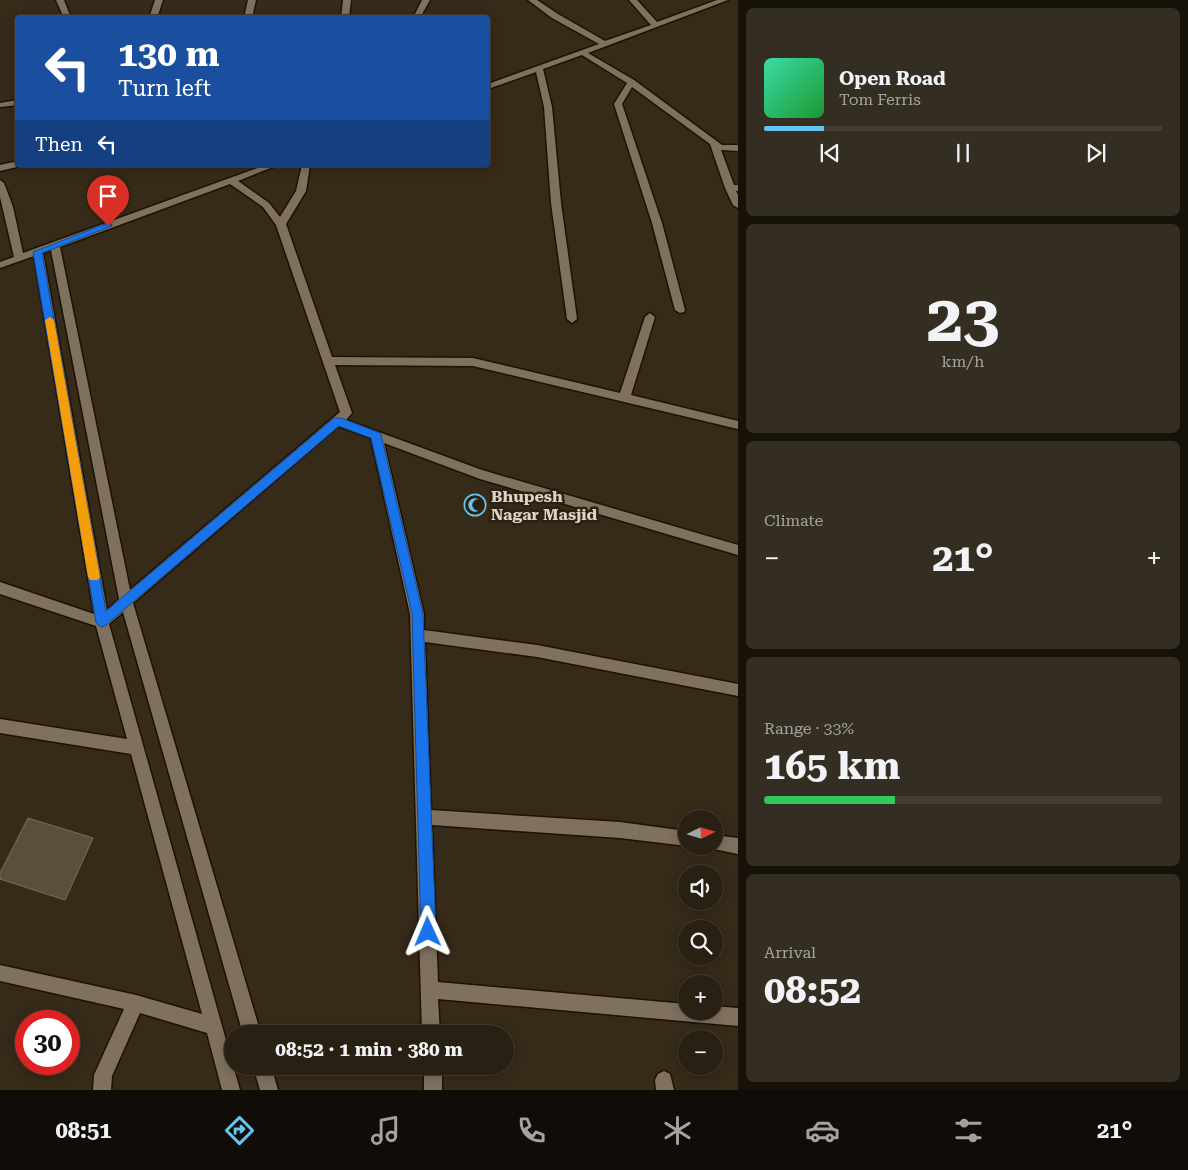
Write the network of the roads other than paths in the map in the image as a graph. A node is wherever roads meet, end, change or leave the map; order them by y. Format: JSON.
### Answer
{"nodes":[{"id":1,"x":60,"y":0,"type":"edge"},
{"id":2,"x":159,"y":0,"type":"edge"},
{"id":3,"x":252,"y":0,"type":"edge"},
{"id":4,"x":347,"y":0,"type":"edge"},
{"id":5,"x":426,"y":0,"type":"edge"},
{"id":6,"x":532,"y":0,"type":"edge"},
{"id":7,"x":633,"y":0,"type":"edge"},
{"id":8,"x":724,"y":0,"type":"edge"},
{"id":9,"x":67,"y":15,"type":"edge"},
{"id":10,"x":154,"y":15,"type":"edge"},
{"id":11,"x":249,"y":15,"type":"edge"},
{"id":12,"x":345,"y":15,"type":"edge"},
{"id":13,"x":418,"y":15,"type":"edge"},
{"id":14,"x":655,"y":25,"type":"junction"},
{"id":15,"x":605,"y":44,"type":"junction"},
{"id":16,"x":582,"y":52,"type":"junction"},
{"id":17,"x":539,"y":68,"type":"junction"},
{"id":18,"x":631,"y":82,"type":"junction"},
{"id":19,"x":490,"y":86,"type":"edge"},
{"id":20,"x":15,"y":102,"type":"edge"},
{"id":21,"x":0,"y":105,"type":"edge"},
{"id":22,"x":714,"y":143,"type":"junction"},
{"id":23,"x":738,"y":148,"type":"edge"},
{"id":24,"x":15,"y":165,"type":"edge"},
{"id":25,"x":268,"y":167,"type":"edge"},
{"id":26,"x":306,"y":167,"type":"edge"},
{"id":27,"x":0,"y":168,"type":"edge"},
{"id":28,"x":232,"y":180,"type":"junction"},
{"id":29,"x":0,"y":183,"type":"edge"},
{"id":30,"x":734,"y":188,"type":"edge"},
{"id":31,"x":738,"y":205,"type":"edge"},
{"id":32,"x":281,"y":224,"type":"junction"},
{"id":33,"x":55,"y":246,"type":"junction"},
{"id":34,"x":38,"y":252,"type":"junction"},
{"id":35,"x":19,"y":259,"type":"junction"},
{"id":36,"x":0,"y":265,"type":"edge"},
{"id":37,"x":680,"y":310,"type":"dead end"},
{"id":38,"x":650,"y":317,"type":"dead end"},
{"id":39,"x":572,"y":319,"type":"dead end"},
{"id":40,"x":328,"y":361,"type":"junction"},
{"id":41,"x":625,"y":396,"type":"junction"},
{"id":42,"x":337,"y":421,"type":"junction"},
{"id":43,"x":738,"y":425,"type":"edge"},
{"id":44,"x":376,"y":435,"type":"junction"},
{"id":45,"x":738,"y":550,"type":"edge"},
{"id":46,"x":0,"y":588,"type":"edge"},
{"id":47,"x":126,"y":601,"type":"junction"},
{"id":48,"x":102,"y":622,"type":"junction"},
{"id":49,"x":418,"y":636,"type":"junction"},
{"id":50,"x":738,"y":690,"type":"edge"},
{"id":51,"x":0,"y":726,"type":"edge"},
{"id":52,"x":137,"y":748,"type":"junction"},
{"id":53,"x":426,"y":817,"type":"junction"},
{"id":54,"x":678,"y":838,"type":"edge"},
{"id":55,"x":723,"y":844,"type":"edge"},
{"id":56,"x":738,"y":846,"type":"edge"},
{"id":57,"x":0,"y":973,"type":"edge"},
{"id":58,"x":430,"y":990,"type":"junction"},
{"id":59,"x":136,"y":1002,"type":"junction"},
{"id":60,"x":738,"y":1017,"type":"edge"},
{"id":61,"x":249,"y":1025,"type":"edge"},
{"id":62,"x":432,"y":1025,"type":"edge"},
{"id":63,"x":213,"y":1026,"type":"junction"},
{"id":64,"x":265,"y":1075,"type":"edge"},
{"id":65,"x":432,"y":1075,"type":"edge"},
{"id":66,"x":102,"y":1090,"type":"edge"},
{"id":67,"x":231,"y":1090,"type":"edge"},
{"id":68,"x":269,"y":1090,"type":"edge"},
{"id":69,"x":433,"y":1090,"type":"edge"}],
"edges":[{"from":1,"to":9,"type":"street"},
{"from":2,"to":10,"type":"street"},
{"from":3,"to":11,"type":"street"},
{"from":4,"to":12,"type":"street"},
{"from":5,"to":13,"type":"street"},
{"from":6,"to":15,"type":"street"},
{"from":7,"to":14,"type":"street"},
{"from":8,"to":14,"type":"street"},
{"from":14,"to":15,"type":"street"},
{"from":15,"to":16,"type":"street"},
{"from":16,"to":17,"type":"street"},
{"from":16,"to":18,"type":"street"},
{"from":17,"to":19,"type":"street"},
{"from":17,"to":39,"type":"street"},
{"from":18,"to":22,"type":"street"},
{"from":18,"to":37,"type":"street"},
{"from":20,"to":21,"type":"street"},
{"from":22,"to":23,"type":"street"},
{"from":22,"to":30,"type":"street"},
{"from":24,"to":27,"type":"street"},
{"from":25,"to":28,"type":"street"},
{"from":26,"to":32,"type":"street"},
{"from":28,"to":32,"type":"street"},
{"from":28,"to":33,"type":"street"},
{"from":29,"to":35,"type":"street"},
{"from":30,"to":31,"type":"street"},
{"from":32,"to":40,"type":"street"},
{"from":33,"to":34,"type":"street"},
{"from":33,"to":47,"type":"street"},
{"from":34,"to":35,"type":"street"},
{"from":34,"to":48,"type":"street"},
{"from":35,"to":36,"type":"street"},
{"from":38,"to":41,"type":"street"},
{"from":40,"to":41,"type":"street"},
{"from":40,"to":42,"type":"street"},
{"from":41,"to":43,"type":"street"},
{"from":42,"to":44,"type":"street"},
{"from":42,"to":47,"type":"street"},
{"from":44,"to":45,"type":"street"},
{"from":44,"to":49,"type":"street"},
{"from":46,"to":48,"type":"street"},
{"from":47,"to":48,"type":"street"},
{"from":47,"to":61,"type":"street"},
{"from":48,"to":52,"type":"street"},
{"from":49,"to":50,"type":"street"},
{"from":49,"to":53,"type":"street"},
{"from":51,"to":52,"type":"street"},
{"from":52,"to":63,"type":"street"},
{"from":53,"to":54,"type":"street"},
{"from":53,"to":58,"type":"street"},
{"from":55,"to":56,"type":"street"},
{"from":57,"to":59,"type":"street"},
{"from":58,"to":60,"type":"street"},
{"from":58,"to":62,"type":"street"},
{"from":59,"to":63,"type":"street"},
{"from":59,"to":66,"type":"street"},
{"from":63,"to":67,"type":"street"},
{"from":64,"to":68,"type":"street"},
{"from":65,"to":69,"type":"street"}]}
